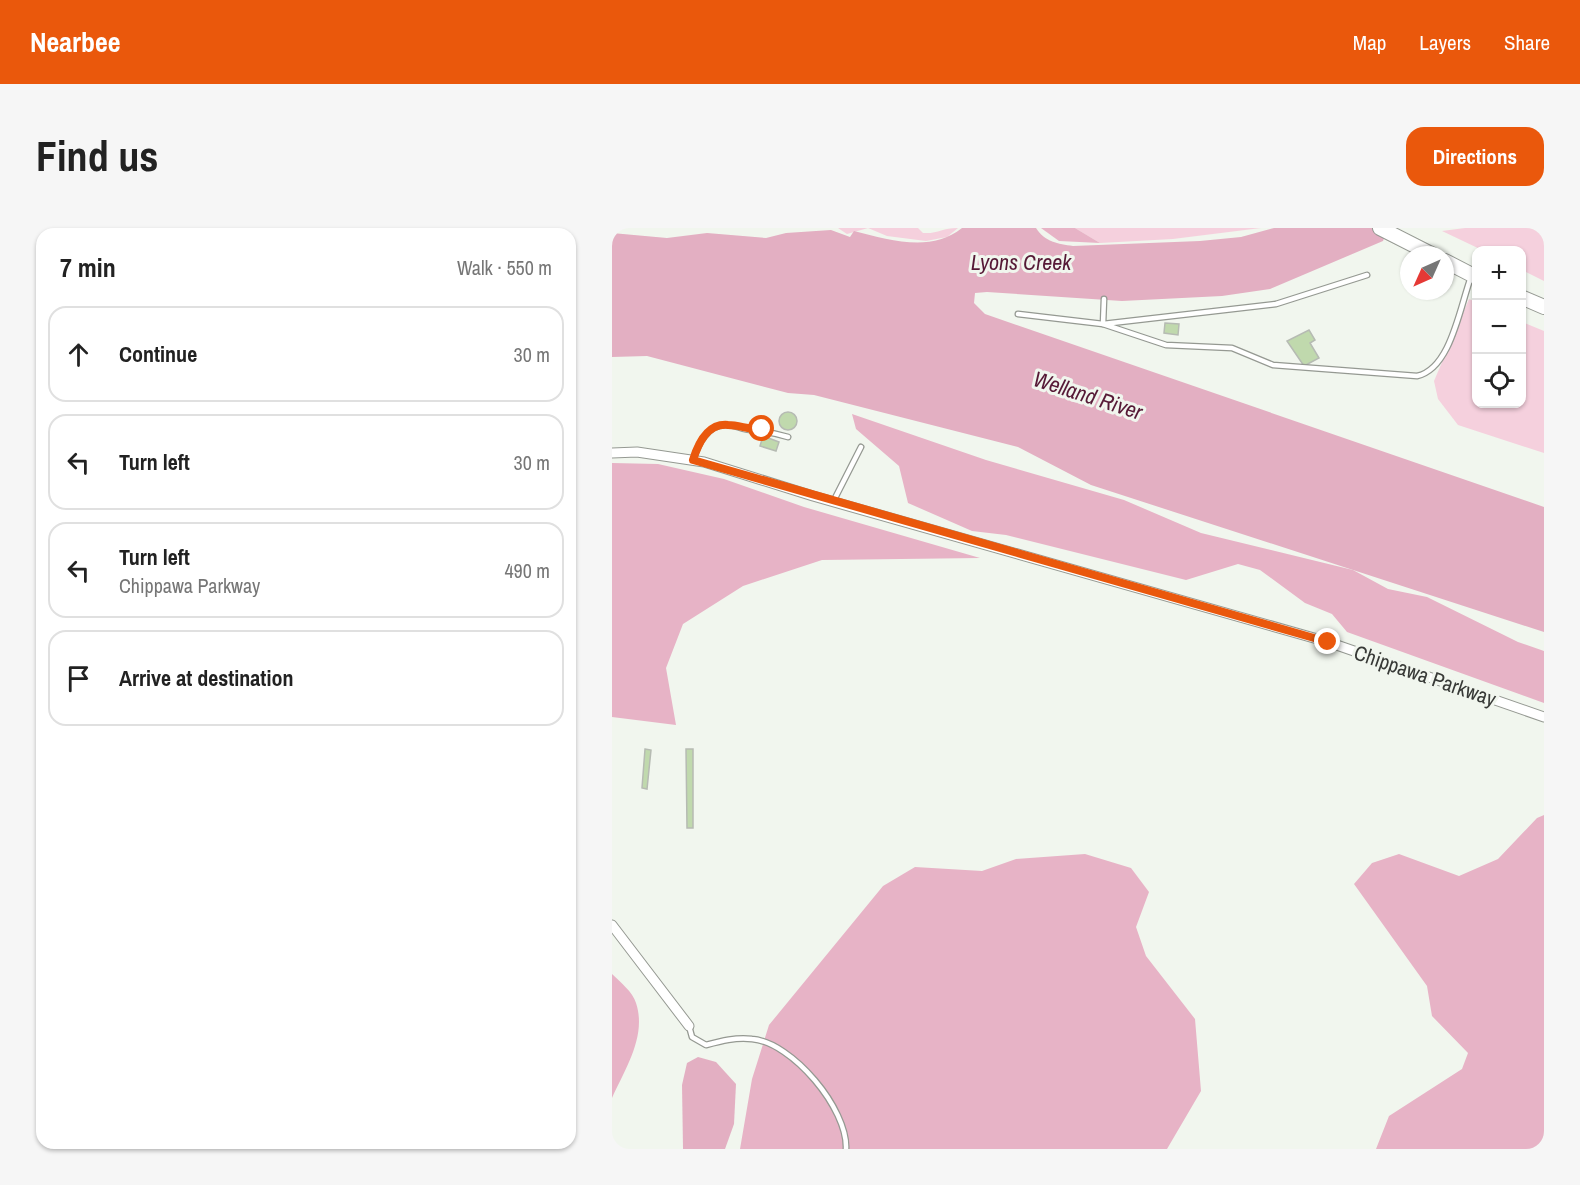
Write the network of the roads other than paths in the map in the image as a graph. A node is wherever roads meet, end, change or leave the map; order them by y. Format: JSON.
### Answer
{"nodes":[{"id":1,"x":1380,"y":228,"type":"edge"},
{"id":2,"x":1415,"y":246,"type":"edge"},
{"id":3,"x":1454,"y":266,"type":"edge"},
{"id":4,"x":1367,"y":275,"type":"dead end"},
{"id":5,"x":1472,"y":275,"type":"edge"},
{"id":6,"x":1472,"y":281,"type":"edge"},
{"id":7,"x":1104,"y":299,"type":"dead end"},
{"id":8,"x":1526,"y":299,"type":"edge"},
{"id":9,"x":1544,"y":307,"type":"edge"},
{"id":10,"x":1018,"y":314,"type":"dead end"},
{"id":11,"x":1103,"y":324,"type":"junction"},
{"id":12,"x":788,"y":437,"type":"dead end"},
{"id":13,"x":861,"y":447,"type":"dead end"},
{"id":14,"x":612,"y":453,"type":"edge"},
{"id":15,"x":693,"y":460,"type":"junction"},
{"id":16,"x":833,"y":502,"type":"junction"},
{"id":17,"x":1544,"y":717,"type":"edge"},
{"id":18,"x":612,"y":925,"type":"edge"},
{"id":19,"x":689,"y":1026,"type":"joint"},
{"id":20,"x":846,"y":1149,"type":"edge"}],
"edges":[{"from":1,"to":2,"type":"main road"},
{"from":3,"to":5,"type":"main road"},
{"from":4,"to":11,"type":"lane"},
{"from":6,"to":11,"type":"lane"},
{"from":7,"to":11,"type":"lane"},
{"from":8,"to":9,"type":"main road"},
{"from":10,"to":11,"type":"lane"},
{"from":12,"to":15,"type":"lane"},
{"from":13,"to":16,"type":"lane"},
{"from":14,"to":15,"type":"street","name":"Chippawa Parkway"},
{"from":15,"to":16,"type":"street","name":"Chippawa Parkway"},
{"from":16,"to":17,"type":"street","name":"Chippawa Parkway"},
{"from":18,"to":19,"type":"street"},
{"from":19,"to":20,"type":"lane"}]}
